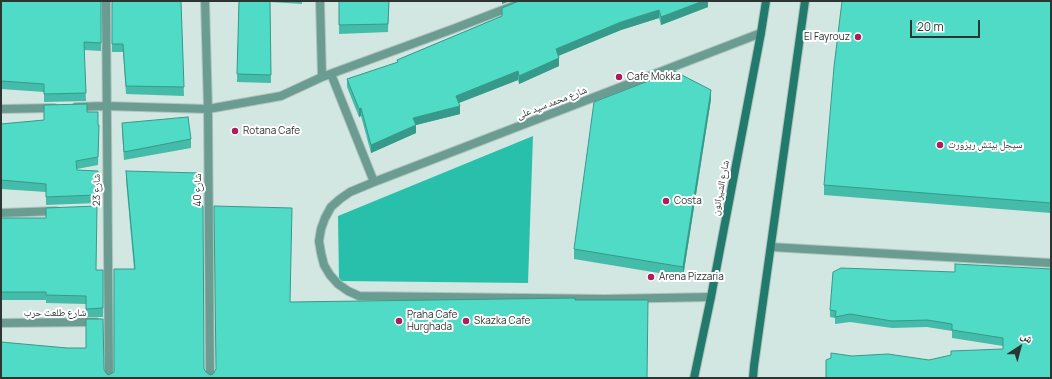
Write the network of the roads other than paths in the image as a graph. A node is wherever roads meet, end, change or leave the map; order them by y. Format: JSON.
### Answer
{"nodes":[{"id":1,"x":205,"y":1,"type":"edge"},
{"id":2,"x":320,"y":1,"type":"edge"},
{"id":3,"x":526,"y":1,"type":"edge"},
{"id":4,"x":766,"y":1,"type":"edge"},
{"id":5,"x":805,"y":1,"type":"edge"},
{"id":6,"x":103,"y":2,"type":"edge"},
{"id":7,"x":761,"y":33,"type":"junction"},
{"id":8,"x":331,"y":74,"type":"junction"},
{"id":9,"x":322,"y":77,"type":"junction"},
{"id":10,"x":106,"y":106,"type":"junction"},
{"id":11,"x":1,"y":109,"type":"edge"},
{"id":12,"x":208,"y":109,"type":"junction"},
{"id":13,"x":374,"y":182,"type":"junction"},
{"id":14,"x":62,"y":211,"type":"edge"},
{"id":15,"x":1,"y":213,"type":"edge"},
{"id":16,"x":771,"y":247,"type":"junction"},
{"id":17,"x":1051,"y":263,"type":"edge"},
{"id":18,"x":711,"y":297,"type":"junction"},
{"id":19,"x":109,"y":322,"type":"junction"},
{"id":20,"x":1,"y":323,"type":"edge"},
{"id":21,"x":109,"y":378,"type":"edge"},
{"id":22,"x":210,"y":378,"type":"edge"},
{"id":23,"x":694,"y":378,"type":"edge"},
{"id":24,"x":753,"y":378,"type":"edge"}],
"edges":[{"from":1,"to":12,"type":"street","name":"شارع 40"},
{"from":2,"to":9,"type":"street"},
{"from":3,"to":8,"type":"street"},
{"from":4,"to":7,"type":"street","name":"شارع الشيراتون"},
{"from":5,"to":16,"type":"street"},
{"from":6,"to":10,"type":"street","name":"شارع 23"},
{"from":7,"to":13,"type":"street","name":"شارع محمد سيد على"},
{"from":7,"to":18,"type":"street","name":"شارع الشيراتون"},
{"from":8,"to":9,"type":"street"},
{"from":8,"to":13,"type":"street"},
{"from":9,"to":12,"type":"street"},
{"from":10,"to":11,"type":"street"},
{"from":10,"to":12,"type":"street"},
{"from":10,"to":19,"type":"street","name":"شارع 23"},
{"from":12,"to":22,"type":"street","name":"شارع 40"},
{"from":13,"to":18,"type":"street","name":"شارع محمد سيد على"},
{"from":14,"to":15,"type":"street"},
{"from":16,"to":17,"type":"street"},
{"from":16,"to":24,"type":"street"},
{"from":18,"to":23,"type":"street","name":"شارع الشيراتون"},
{"from":19,"to":20,"type":"street","name":"شارع طلعت حرب"},
{"from":19,"to":21,"type":"street","name":"شارع 23"}]}
